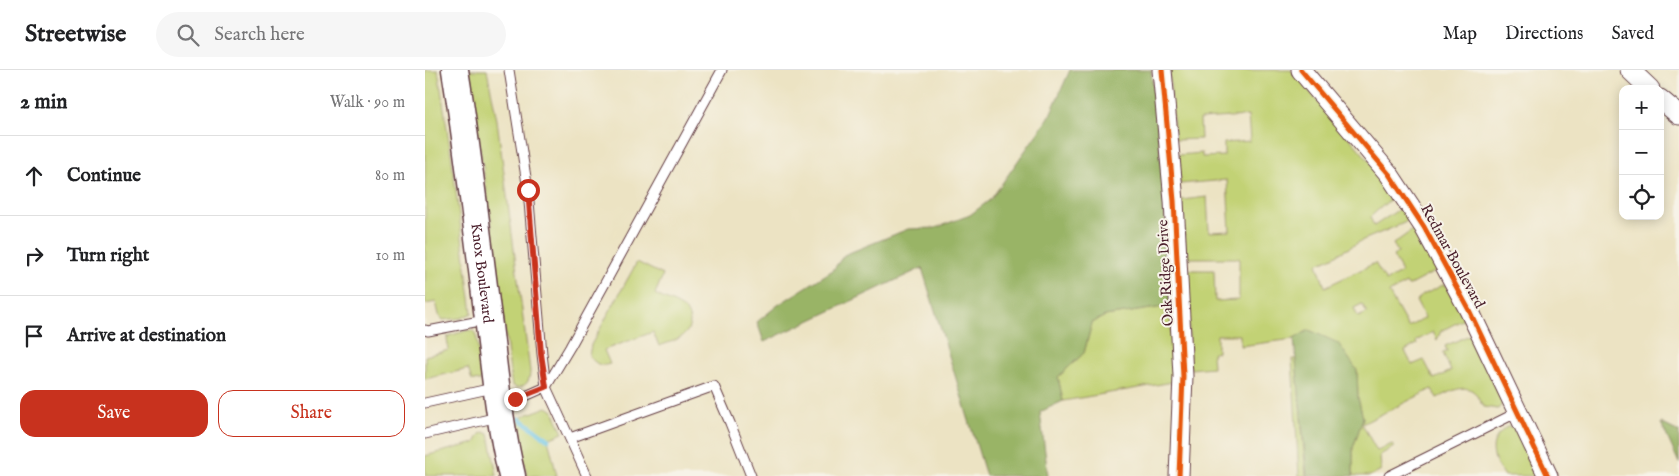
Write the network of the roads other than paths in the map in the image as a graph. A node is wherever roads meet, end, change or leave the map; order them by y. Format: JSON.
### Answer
{"nodes":[{"id":1,"x":455,"y":70,"type":"edge"},
{"id":2,"x":509,"y":70,"type":"edge"},
{"id":3,"x":722,"y":70,"type":"edge"},
{"id":4,"x":1162,"y":70,"type":"edge"},
{"id":5,"x":1301,"y":70,"type":"edge"},
{"id":6,"x":1630,"y":70,"type":"edge"},
{"id":7,"x":1645,"y":85,"type":"edge"},
{"id":8,"x":1664,"y":102,"type":"edge"},
{"id":9,"x":1679,"y":115,"type":"edge"},
{"id":10,"x":488,"y":319,"type":"junction"},
{"id":11,"x":425,"y":330,"type":"edge"},
{"id":12,"x":546,"y":387,"type":"junction"},
{"id":13,"x":425,"y":403,"type":"edge"},
{"id":14,"x":498,"y":403,"type":"junction"},
{"id":15,"x":1518,"y":412,"type":"junction"},
{"id":16,"x":425,"y":434,"type":"edge"},
{"id":17,"x":570,"y":438,"type":"junction"},
{"id":18,"x":512,"y":476,"type":"edge"},
{"id":19,"x":587,"y":476,"type":"edge"},
{"id":20,"x":751,"y":476,"type":"edge"},
{"id":21,"x":1179,"y":476,"type":"edge"},
{"id":22,"x":1389,"y":476,"type":"edge"},
{"id":23,"x":1548,"y":476,"type":"edge"}],
"edges":[{"from":1,"to":10,"type":"main road","name":"Knox Boulevard"},
{"from":2,"to":12,"type":"lane"},
{"from":3,"to":12,"type":"lane"},
{"from":4,"to":21,"type":"street","name":"Oak Ridge Drive"},
{"from":5,"to":15,"type":"street","name":"Redmar Boulevard"},
{"from":6,"to":7,"type":"street"},
{"from":8,"to":9,"type":"street"},
{"from":10,"to":11,"type":"lane"},
{"from":10,"to":14,"type":"main road","name":"Knox Boulevard"},
{"from":12,"to":14,"type":"lane"},
{"from":12,"to":17,"type":"lane"},
{"from":13,"to":14,"type":"lane"},
{"from":14,"to":16,"type":"lane"},
{"from":14,"to":18,"type":"main road","name":"Knox Boulevard"},
{"from":15,"to":22,"type":"lane"},
{"from":15,"to":23,"type":"street","name":"Redmar Boulevard"},
{"from":17,"to":19,"type":"lane"},
{"from":17,"to":20,"type":"lane"}]}
